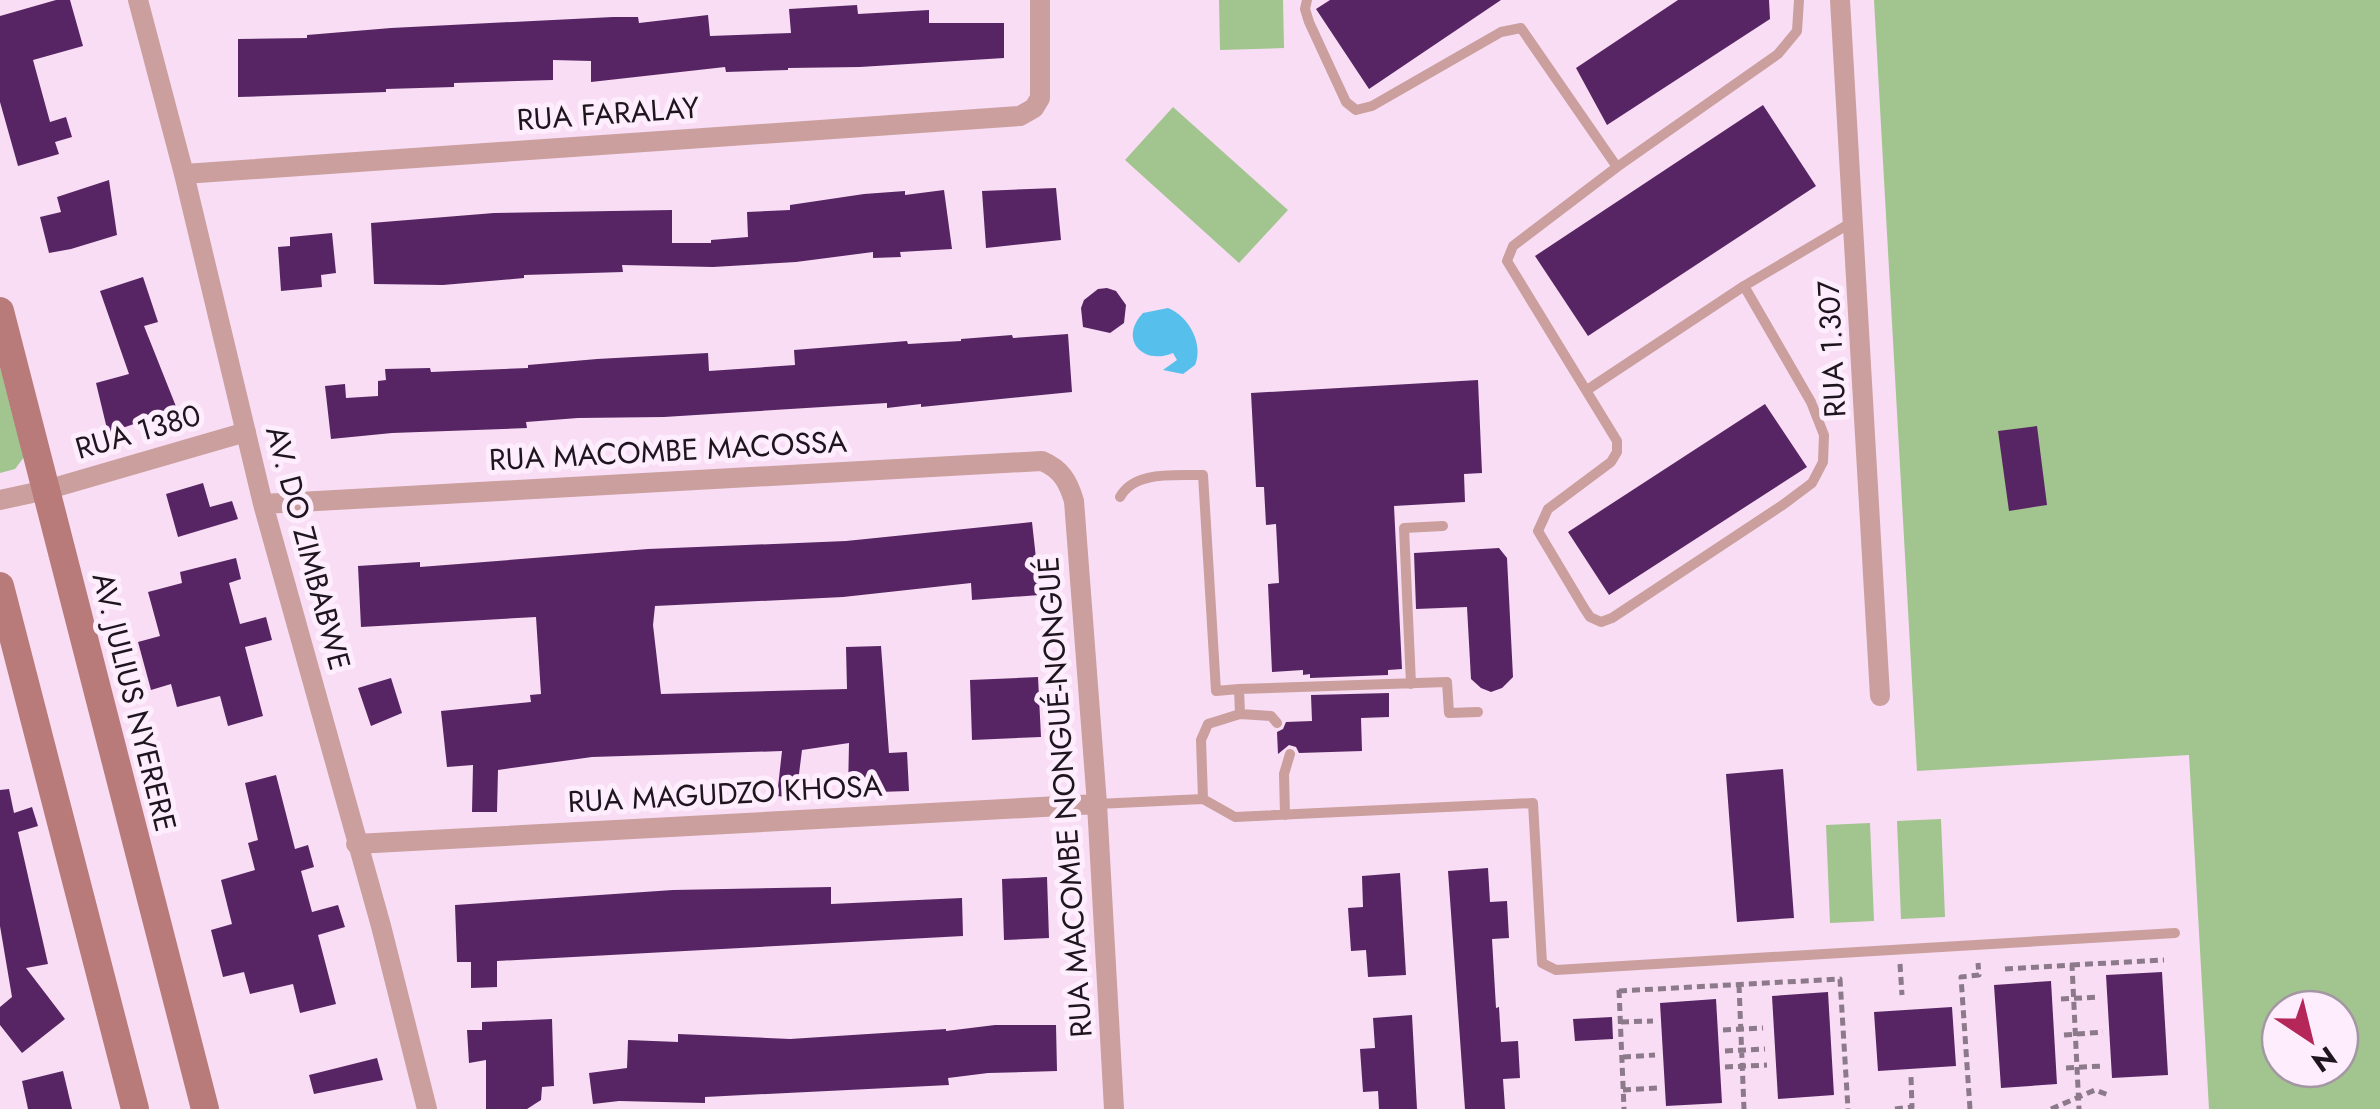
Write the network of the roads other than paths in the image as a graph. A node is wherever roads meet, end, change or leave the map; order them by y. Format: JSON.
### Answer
{"nodes":[{"id":1,"x":138,"y":0,"type":"edge"},
{"id":2,"x":1040,"y":0,"type":"edge"},
{"id":3,"x":1307,"y":0,"type":"edge"},
{"id":4,"x":1799,"y":0,"type":"edge"},
{"id":5,"x":1840,"y":0,"type":"edge"},
{"id":6,"x":1617,"y":167,"type":"junction"},
{"id":7,"x":184,"y":174,"type":"junction"},
{"id":8,"x":1855,"y":220,"type":"junction"},
{"id":9,"x":1744,"y":286,"type":"junction"},
{"id":10,"x":0,"y":312,"type":"edge"},
{"id":11,"x":1587,"y":390,"type":"junction"},
{"id":12,"x":246,"y":432,"type":"junction"},
{"id":13,"x":1068,"y":482,"type":"joint"},
{"id":14,"x":46,"y":490,"type":"junction"},
{"id":15,"x":1120,"y":496,"type":"dead end"},
{"id":16,"x":0,"y":500,"type":"edge"},
{"id":17,"x":262,"y":504,"type":"junction"},
{"id":18,"x":1442,"y":526,"type":"dead end"},
{"id":19,"x":0,"y":586,"type":"edge"},
{"id":20,"x":1412,"y":684,"type":"junction"},
{"id":21,"x":1239,"y":689,"type":"junction"},
{"id":22,"x":1880,"y":696,"type":"dead end"},
{"id":23,"x":1478,"y":712,"type":"dead end"},
{"id":24,"x":1240,"y":714,"type":"junction"},
{"id":25,"x":1277,"y":723,"type":"dead end"},
{"id":26,"x":1290,"y":754,"type":"dead end"},
{"id":27,"x":1203,"y":799,"type":"junction"},
{"id":28,"x":1097,"y":804,"type":"junction"},
{"id":29,"x":1285,"y":815,"type":"junction"},
{"id":30,"x":356,"y":844,"type":"junction"},
{"id":31,"x":2175,"y":934,"type":"dead end"},
{"id":32,"x":135,"y":1109,"type":"edge"},
{"id":33,"x":204,"y":1109,"type":"edge"},
{"id":34,"x":427,"y":1109,"type":"edge"},
{"id":35,"x":1114,"y":1109,"type":"edge"}],
"edges":[{"from":1,"to":7,"type":"street","name":"AV. DO ZIMBABWE"},
{"from":2,"to":7,"type":"street","name":"RUA FARALAY"},
{"from":3,"to":6,"type":"lane"},
{"from":4,"to":6,"type":"lane"},
{"from":5,"to":8,"type":"street","name":"RUA 1.307"},
{"from":6,"to":11,"type":"lane"},
{"from":7,"to":12,"type":"street","name":"AV. DO ZIMBABWE"},
{"from":8,"to":9,"type":"lane"},
{"from":8,"to":22,"type":"street","name":"RUA 1.307"},
{"from":9,"to":11,"type":"lane"},
{"from":9,"to":11,"type":"lane"},
{"from":10,"to":14,"type":"main road","name":"AV. JULIUS NYERERE"},
{"from":12,"to":14,"type":"street","name":"RUA 1380"},
{"from":12,"to":17,"type":"street","name":"AV. DO ZIMBABWE"},
{"from":13,"to":17,"type":"street","name":"RUA MACOMBE MACOSSA"},
{"from":13,"to":28,"type":"street","name":"RUA MACOMBE NONGUÉ-NONGUÉ"},
{"from":14,"to":16,"type":"street","name":"RUA 1380"},
{"from":14,"to":33,"type":"main road","name":"AV. JULIUS NYERERE"},
{"from":15,"to":21,"type":"lane"},
{"from":17,"to":30,"type":"street","name":"AV. DO ZIMBABWE"},
{"from":18,"to":20,"type":"lane"},
{"from":19,"to":32,"type":"main road"},
{"from":20,"to":21,"type":"lane"},
{"from":20,"to":23,"type":"lane"},
{"from":21,"to":24,"type":"lane"},
{"from":24,"to":25,"type":"lane"},
{"from":24,"to":27,"type":"lane"},
{"from":26,"to":29,"type":"lane"},
{"from":27,"to":28,"type":"lane"},
{"from":27,"to":29,"type":"lane"},
{"from":28,"to":30,"type":"street","name":"RUA MAGUDZO KHOSA"},
{"from":28,"to":35,"type":"street","name":"RUA MACOMBE NONGUÉ-NONGUÉ"},
{"from":29,"to":31,"type":"lane"},
{"from":30,"to":34,"type":"street","name":"AV. DO ZIMBABWE"}]}
